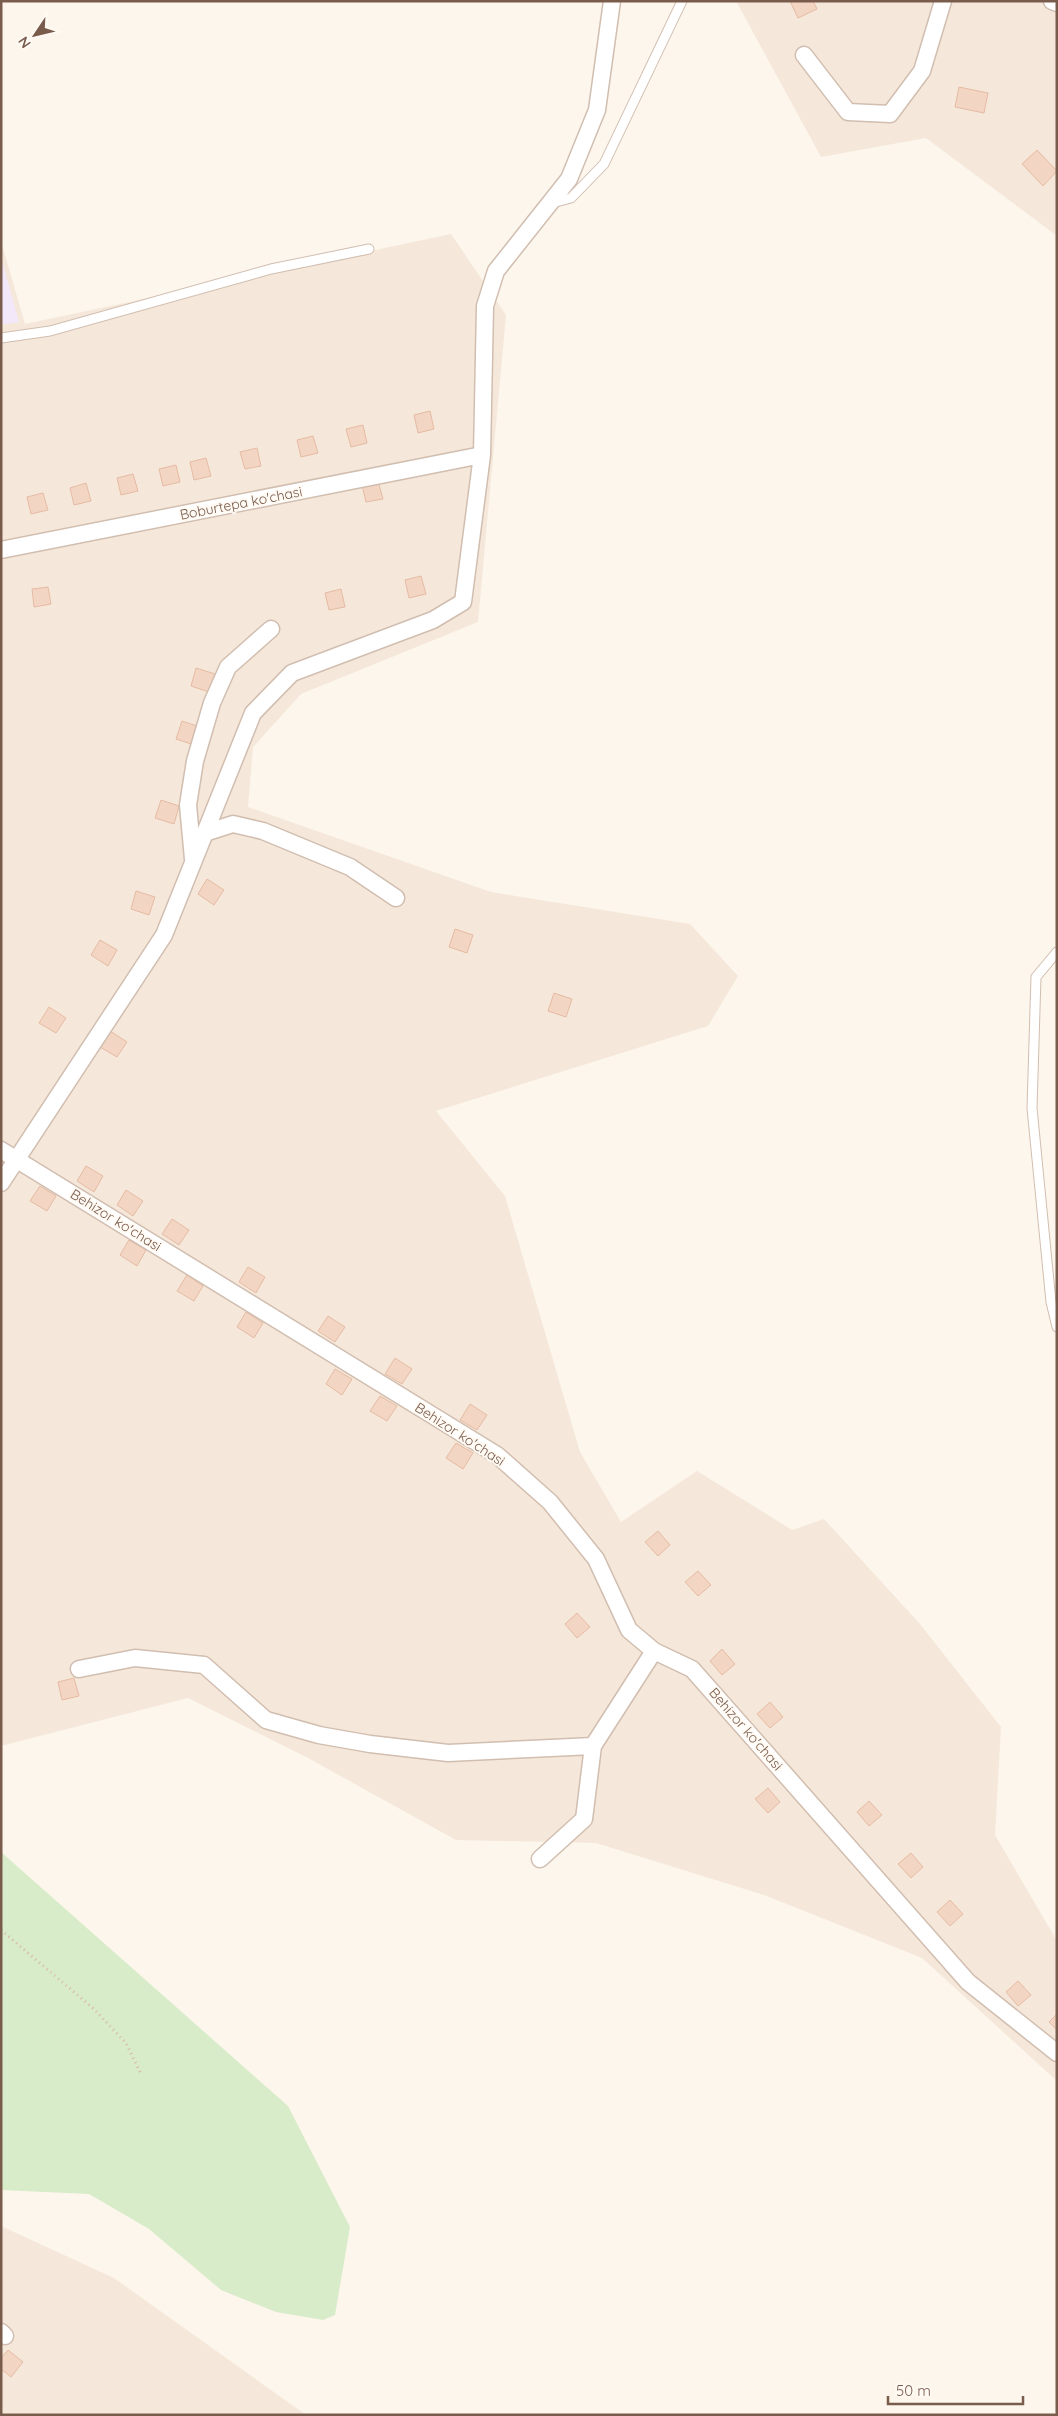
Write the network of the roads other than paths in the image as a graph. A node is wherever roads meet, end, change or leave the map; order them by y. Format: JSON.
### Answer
{"nodes":[{"id":1,"x":612,"y":1,"type":"edge"},
{"id":2,"x":682,"y":1,"type":"edge"},
{"id":3,"x":943,"y":1,"type":"edge"},
{"id":4,"x":1052,"y":1,"type":"edge"},
{"id":5,"x":1057,"y":3,"type":"edge"},
{"id":6,"x":804,"y":55,"type":"dead end"},
{"id":7,"x":550,"y":203,"type":"junction"},
{"id":8,"x":369,"y":249,"type":"dead end"},
{"id":9,"x":1,"y":338,"type":"edge"},
{"id":10,"x":482,"y":455,"type":"junction"},
{"id":11,"x":1,"y":550,"type":"edge"},
{"id":12,"x":271,"y":630,"type":"dead end"},
{"id":13,"x":205,"y":833,"type":"junction"},
{"id":14,"x":193,"y":863,"type":"junction"},
{"id":15,"x":396,"y":898,"type":"dead end"},
{"id":16,"x":1057,"y":952,"type":"edge"},
{"id":17,"x":1,"y":1150,"type":"edge"},
{"id":18,"x":16,"y":1159,"type":"junction"},
{"id":19,"x":1,"y":1183,"type":"edge"},
{"id":20,"x":1057,"y":1327,"type":"edge"},
{"id":21,"x":654,"y":1651,"type":"junction"},
{"id":22,"x":80,"y":1669,"type":"dead end"},
{"id":23,"x":593,"y":1746,"type":"junction"},
{"id":24,"x":540,"y":1859,"type":"dead end"},
{"id":25,"x":1057,"y":2053,"type":"edge"}],
"edges":[{"from":1,"to":7,"type":"street"},
{"from":2,"to":7,"type":"lane"},
{"from":3,"to":6,"type":"street"},
{"from":4,"to":5,"type":"street"},
{"from":7,"to":10,"type":"street"},
{"from":8,"to":9,"type":"lane"},
{"from":10,"to":11,"type":"street","name":"Boburtepa ko'chasi"},
{"from":10,"to":13,"type":"street"},
{"from":12,"to":14,"type":"street"},
{"from":13,"to":14,"type":"street"},
{"from":13,"to":15,"type":"street"},
{"from":14,"to":18,"type":"street"},
{"from":16,"to":20,"type":"lane"},
{"from":17,"to":18,"type":"street","name":"Behizor ko'chasi"},
{"from":18,"to":19,"type":"street"},
{"from":18,"to":21,"type":"street","name":"Behizor ko'chasi"},
{"from":21,"to":23,"type":"street"},
{"from":21,"to":25,"type":"street","name":"Behizor ko'chasi"},
{"from":22,"to":23,"type":"street"},
{"from":23,"to":24,"type":"street"}]}
